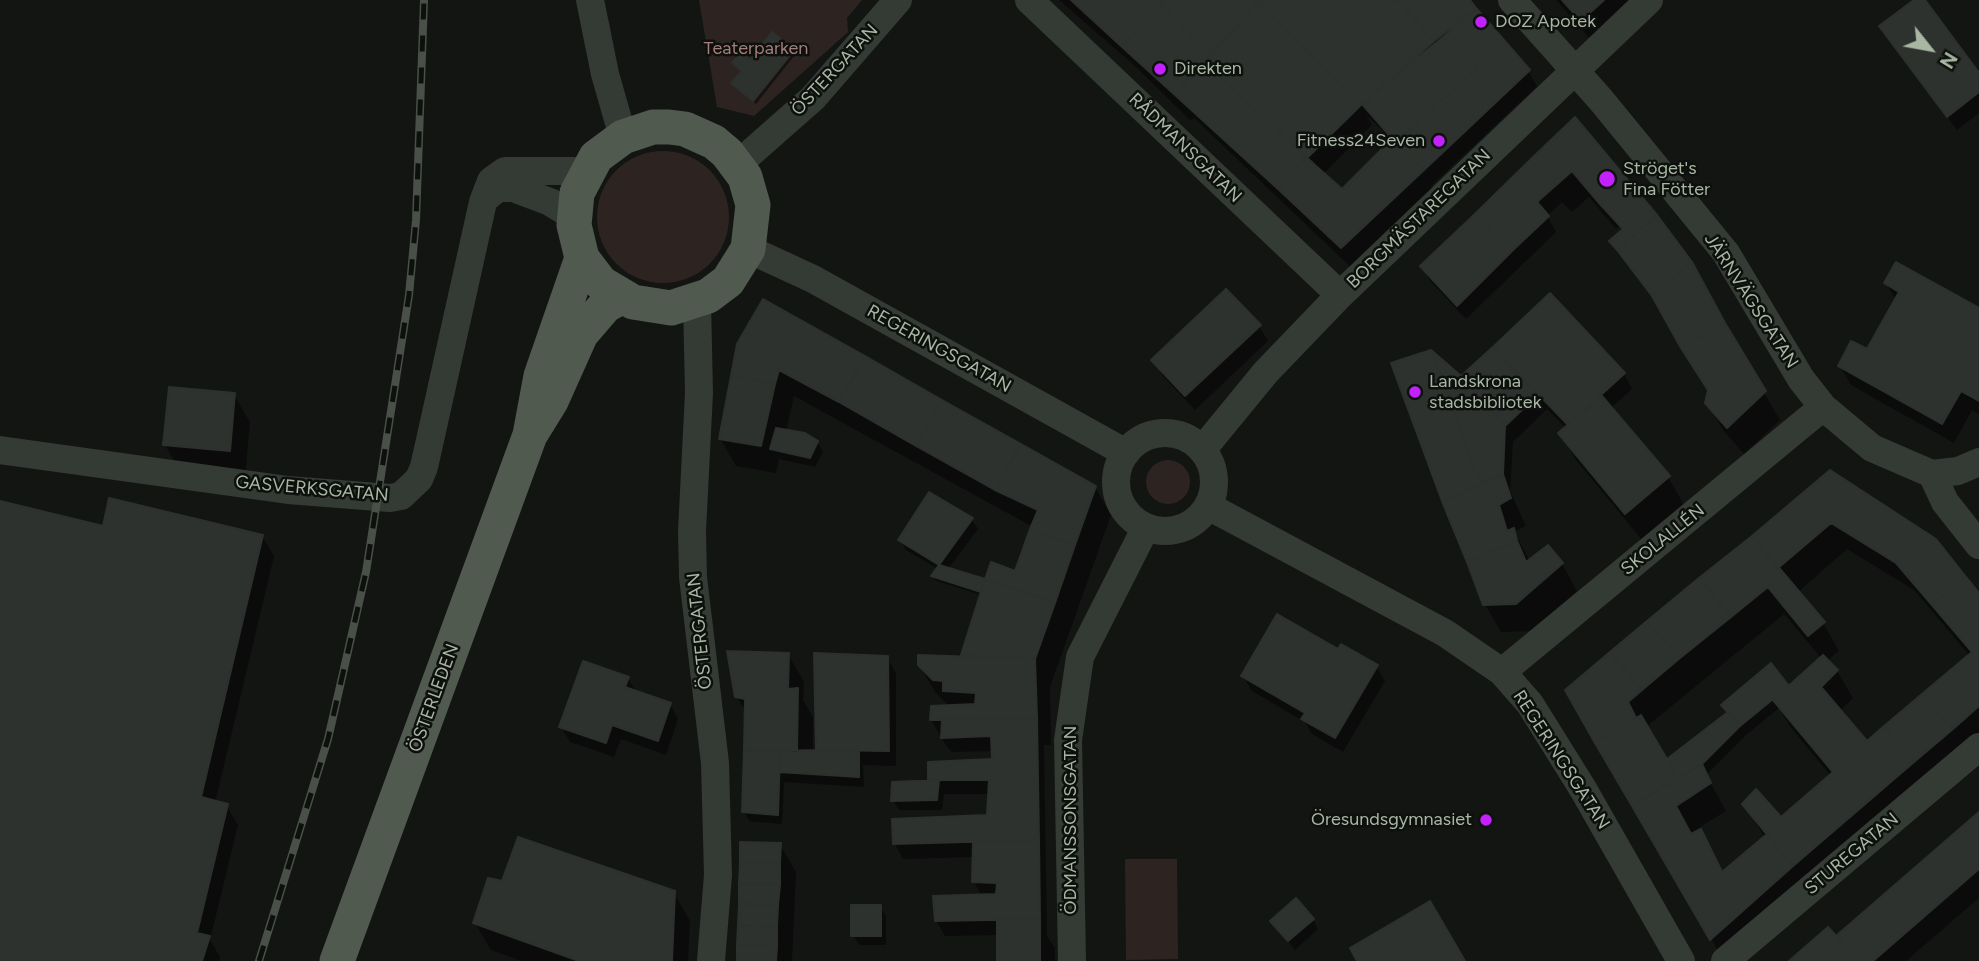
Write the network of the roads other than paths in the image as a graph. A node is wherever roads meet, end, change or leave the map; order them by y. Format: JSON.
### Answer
{"nodes":[{"id":1,"x":590,"y":0,"type":"edge"},
{"id":2,"x":898,"y":0,"type":"edge"},
{"id":3,"x":1030,"y":0,"type":"edge"},
{"id":4,"x":1512,"y":0,"type":"edge"},
{"id":5,"x":1649,"y":0,"type":"edge"},
{"id":6,"x":1574,"y":71,"type":"junction"},
{"id":7,"x":622,"y":137,"type":"junction"},
{"id":8,"x":737,"y":165,"type":"junction"},
{"id":9,"x":586,"y":171,"type":"junction"},
{"id":10,"x":483,"y":202,"type":"junction"},
{"id":11,"x":573,"y":216,"type":"junction"},
{"id":12,"x":748,"y":249,"type":"junction"},
{"id":13,"x":582,"y":258,"type":"junction"},
{"id":14,"x":1340,"y":295,"type":"junction"},
{"id":15,"x":621,"y":297,"type":"junction"},
{"id":16,"x":696,"y":301,"type":"junction"},
{"id":17,"x":1823,"y":408,"type":"junction"},
{"id":18,"x":530,"y":435,"type":"junction"},
{"id":19,"x":0,"y":450,"type":"edge"},
{"id":20,"x":1202,"y":450,"type":"junction"},
{"id":21,"x":1126,"y":453,"type":"junction"},
{"id":22,"x":1979,"y":461,"type":"edge"},
{"id":23,"x":1932,"y":474,"type":"junction"},
{"id":24,"x":1208,"y":506,"type":"junction"},
{"id":25,"x":1146,"y":527,"type":"junction"},
{"id":26,"x":1979,"y":545,"type":"edge"},
{"id":27,"x":1502,"y":672,"type":"junction"},
{"id":28,"x":1979,"y":747,"type":"edge"},
{"id":29,"x":337,"y":961,"type":"edge"},
{"id":30,"x":711,"y":961,"type":"edge"},
{"id":31,"x":1072,"y":961,"type":"edge"},
{"id":32,"x":1681,"y":961,"type":"edge"},
{"id":33,"x":1725,"y":961,"type":"edge"}],
"edges":[{"from":1,"to":7,"type":"street"},
{"from":2,"to":8,"type":"street","name":"ÖSTERGATAN"},
{"from":3,"to":14,"type":"street","name":"RÅDMANSGATAN"},
{"from":4,"to":6,"type":"street","name":"JÄRNVÄGSGATAN"},
{"from":5,"to":6,"type":"street","name":"BORGMÄSTAREGATAN"},
{"from":6,"to":14,"type":"street","name":"BORGMÄSTAREGATAN"},
{"from":6,"to":17,"type":"street","name":"JÄRNVÄGSGATAN"},
{"from":7,"to":8,"type":"main road"},
{"from":7,"to":9,"type":"main road"},
{"from":8,"to":12,"type":"main road"},
{"from":9,"to":10,"type":"street","name":"GASVERKSGATAN"},
{"from":9,"to":11,"type":"main road"},
{"from":10,"to":11,"type":"street"},
{"from":10,"to":19,"type":"street","name":"GASVERKSGATAN"},
{"from":11,"to":13,"type":"main road"},
{"from":12,"to":16,"type":"main road"},
{"from":12,"to":21,"type":"street","name":"REGERINGSGATAN"},
{"from":13,"to":15,"type":"main road"},
{"from":13,"to":18,"type":"main road","name":"ÖSTERLEDEN"},
{"from":14,"to":20,"type":"street","name":"BORGMÄSTAREGATAN"},
{"from":15,"to":16,"type":"main road"},
{"from":15,"to":18,"type":"main road","name":"ÖSTERLEDEN"},
{"from":16,"to":30,"type":"street","name":"ÖSTERGATAN"},
{"from":17,"to":23,"type":"street","name":"JÄRNVÄGSGATAN"},
{"from":17,"to":27,"type":"street","name":"SKOLALLÉN"},
{"from":18,"to":29,"type":"main road","name":"ÖSTERLEDEN"},
{"from":20,"to":21,"type":"street"},
{"from":20,"to":24,"type":"street"},
{"from":21,"to":25,"type":"street"},
{"from":22,"to":23,"type":"street"},
{"from":23,"to":26,"type":"street"},
{"from":24,"to":25,"type":"street"},
{"from":24,"to":27,"type":"street","name":"REGERINGSGATAN"},
{"from":25,"to":31,"type":"street","name":"ÖDMANSSONSGATAN"},
{"from":27,"to":32,"type":"street","name":"REGERINGSGATAN"},
{"from":28,"to":33,"type":"street","name":"STUREGATAN"}]}
